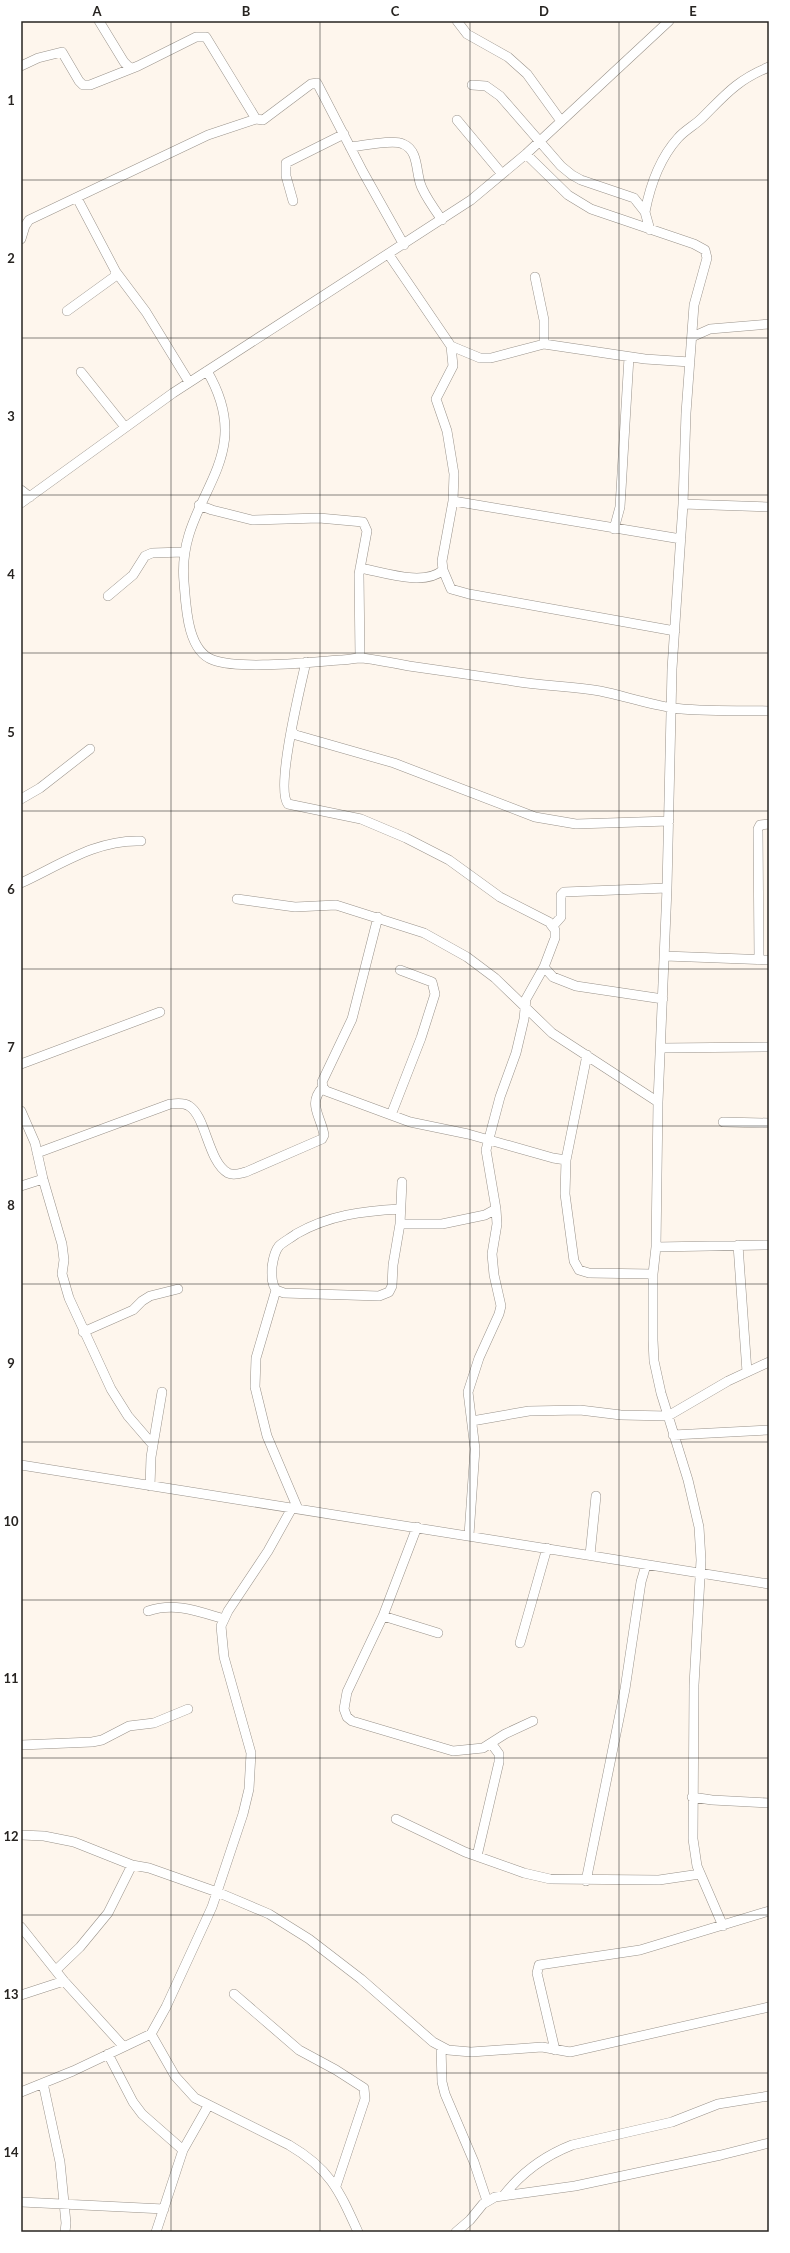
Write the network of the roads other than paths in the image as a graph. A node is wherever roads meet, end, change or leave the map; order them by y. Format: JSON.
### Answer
{"nodes":[{"id":1,"x":99,"y":21,"type":"edge"},
{"id":2,"x":457,"y":21,"type":"edge"},
{"id":3,"x":669,"y":21,"type":"edge"},
{"id":4,"x":21,"y":66,"type":"edge"},
{"id":5,"x":769,"y":67,"type":"edge"},
{"id":6,"x":130,"y":68,"type":"junction"},
{"id":7,"x":472,"y":85,"type":"dead end"},
{"id":8,"x":256,"y":118,"type":"junction"},
{"id":9,"x":457,"y":120,"type":"dead end"},
{"id":10,"x":561,"y":121,"type":"junction"},
{"id":11,"x":344,"y":134,"type":"junction"},
{"id":12,"x":540,"y":141,"type":"junction"},
{"id":13,"x":350,"y":148,"type":"junction"},
{"id":14,"x":526,"y":154,"type":"junction"},
{"id":15,"x":502,"y":174,"type":"junction"},
{"id":16,"x":650,"y":190,"type":"junction"},
{"id":17,"x":77,"y":198,"type":"junction"},
{"id":18,"x":634,"y":198,"type":"junction"},
{"id":19,"x":293,"y":200,"type":"dead end"},
{"id":20,"x":645,"y":212,"type":"junction"},
{"id":21,"x":442,"y":220,"type":"junction"},
{"id":22,"x":650,"y":230,"type":"junction"},
{"id":23,"x":21,"y":239,"type":"edge"},
{"id":24,"x":404,"y":245,"type":"junction"},
{"id":25,"x":389,"y":255,"type":"junction"},
{"id":26,"x":116,"y":272,"type":"junction"},
{"id":27,"x":535,"y":277,"type":"dead end"},
{"id":28,"x":67,"y":311,"type":"dead end"},
{"id":29,"x":693,"y":321,"type":"junction"},
{"id":30,"x":769,"y":324,"type":"edge"},
{"id":31,"x":710,"y":328,"type":"junction"},
{"id":32,"x":692,"y":337,"type":"junction"},
{"id":33,"x":544,"y":344,"type":"junction"},
{"id":34,"x":451,"y":346,"type":"junction"},
{"id":35,"x":467,"y":354,"type":"junction"},
{"id":36,"x":629,"y":357,"type":"junction"},
{"id":37,"x":454,"y":361,"type":"junction"},
{"id":38,"x":690,"y":362,"type":"junction"},
{"id":39,"x":207,"y":371,"type":"junction"},
{"id":40,"x":81,"y":372,"type":"dead end"},
{"id":41,"x":189,"y":382,"type":"junction"},
{"id":42,"x":125,"y":427,"type":"junction"},
{"id":43,"x":21,"y":490,"type":"edge"},
{"id":44,"x":30,"y":497,"type":"junction"},
{"id":45,"x":453,"y":501,"type":"junction"},
{"id":46,"x":21,"y":504,"type":"edge"},
{"id":47,"x":683,"y":504,"type":"junction"},
{"id":48,"x":199,"y":505,"type":"junction"},
{"id":49,"x":769,"y":507,"type":"edge"},
{"id":50,"x":614,"y":529,"type":"junction"},
{"id":51,"x":681,"y":539,"type":"junction"},
{"id":52,"x":184,"y":552,"type":"junction"},
{"id":53,"x":360,"y":568,"type":"junction"},
{"id":54,"x":443,"y":570,"type":"junction"},
{"id":55,"x":108,"y":596,"type":"dead end"},
{"id":56,"x":675,"y":631,"type":"junction"},
{"id":57,"x":360,"y":658,"type":"junction"},
{"id":58,"x":306,"y":662,"type":"junction"},
{"id":59,"x":672,"y":708,"type":"junction"},
{"id":60,"x":769,"y":711,"type":"edge"},
{"id":61,"x":292,"y":732,"type":"junction"},
{"id":62,"x":90,"y":749,"type":"dead end"},
{"id":63,"x":21,"y":799,"type":"edge"},
{"id":64,"x":669,"y":821,"type":"junction"},
{"id":65,"x":769,"y":824,"type":"edge"},
{"id":66,"x":141,"y":841,"type":"dead end"},
{"id":67,"x":21,"y":883,"type":"edge"},
{"id":68,"x":667,"y":888,"type":"junction"},
{"id":69,"x":236,"y":899,"type":"dead end"},
{"id":70,"x":378,"y":917,"type":"junction"},
{"id":71,"x":553,"y":926,"type":"junction"},
{"id":72,"x":665,"y":956,"type":"junction"},
{"id":73,"x":759,"y":960,"type":"junction"},
{"id":74,"x":769,"y":960,"type":"edge"},
{"id":75,"x":544,"y":967,"type":"junction"},
{"id":76,"x":400,"y":970,"type":"dead end"},
{"id":77,"x":663,"y":999,"type":"junction"},
{"id":78,"x":524,"y":1006,"type":"junction"},
{"id":79,"x":160,"y":1012,"type":"dead end"},
{"id":80,"x":769,"y":1047,"type":"edge"},
{"id":81,"x":661,"y":1048,"type":"junction"},
{"id":82,"x":587,"y":1056,"type":"junction"},
{"id":83,"x":21,"y":1064,"type":"edge"},
{"id":84,"x":322,"y":1087,"type":"junction"},
{"id":85,"x":658,"y":1102,"type":"junction"},
{"id":86,"x":21,"y":1111,"type":"edge"},
{"id":87,"x":392,"y":1115,"type":"junction"},
{"id":88,"x":723,"y":1122,"type":"dead end"},
{"id":89,"x":769,"y":1123,"type":"edge"},
{"id":90,"x":25,"y":1126,"type":"edge"},
{"id":91,"x":488,"y":1139,"type":"junction"},
{"id":92,"x":37,"y":1153,"type":"junction"},
{"id":93,"x":566,"y":1160,"type":"junction"},
{"id":94,"x":43,"y":1179,"type":"junction"},
{"id":95,"x":402,"y":1182,"type":"dead end"},
{"id":96,"x":21,"y":1186,"type":"edge"},
{"id":97,"x":400,"y":1209,"type":"junction"},
{"id":98,"x":496,"y":1210,"type":"junction"},
{"id":99,"x":400,"y":1224,"type":"junction"},
{"id":100,"x":738,"y":1245,"type":"junction"},
{"id":101,"x":769,"y":1245,"type":"edge"},
{"id":102,"x":656,"y":1247,"type":"junction"},
{"id":103,"x":653,"y":1274,"type":"junction"},
{"id":104,"x":178,"y":1289,"type":"dead end"},
{"id":105,"x":276,"y":1290,"type":"junction"},
{"id":106,"x":83,"y":1332,"type":"junction"},
{"id":107,"x":769,"y":1362,"type":"edge"},
{"id":108,"x":747,"y":1372,"type":"junction"},
{"id":109,"x":162,"y":1392,"type":"dead end"},
{"id":110,"x":668,"y":1416,"type":"junction"},
{"id":111,"x":472,"y":1421,"type":"junction"},
{"id":112,"x":769,"y":1430,"type":"edge"},
{"id":113,"x":673,"y":1435,"type":"junction"},
{"id":114,"x":153,"y":1445,"type":"junction"},
{"id":115,"x":21,"y":1465,"type":"edge"},
{"id":116,"x":150,"y":1486,"type":"junction"},
{"id":117,"x":596,"y":1496,"type":"dead end"},
{"id":118,"x":295,"y":1508,"type":"junction"},
{"id":119,"x":417,"y":1527,"type":"junction"},
{"id":120,"x":469,"y":1535,"type":"junction"},
{"id":121,"x":547,"y":1548,"type":"junction"},
{"id":122,"x":590,"y":1555,"type":"junction"},
{"id":123,"x":646,"y":1565,"type":"junction"},
{"id":124,"x":700,"y":1573,"type":"junction"},
{"id":125,"x":769,"y":1584,"type":"edge"},
{"id":126,"x":148,"y":1611,"type":"dead end"},
{"id":127,"x":383,"y":1616,"type":"junction"},
{"id":128,"x":224,"y":1619,"type":"junction"},
{"id":129,"x":438,"y":1633,"type":"dead end"},
{"id":130,"x":520,"y":1643,"type":"dead end"},
{"id":131,"x":188,"y":1709,"type":"dead end"},
{"id":132,"x":534,"y":1721,"type":"dead end"},
{"id":133,"x":491,"y":1743,"type":"junction"},
{"id":134,"x":21,"y":1745,"type":"edge"},
{"id":135,"x":692,"y":1796,"type":"junction"},
{"id":136,"x":769,"y":1803,"type":"edge"},
{"id":137,"x":396,"y":1819,"type":"dead end"},
{"id":138,"x":21,"y":1835,"type":"edge"},
{"id":139,"x":477,"y":1856,"type":"junction"},
{"id":140,"x":132,"y":1865,"type":"junction"},
{"id":141,"x":700,"y":1874,"type":"junction"},
{"id":142,"x":586,"y":1880,"type":"junction"},
{"id":143,"x":217,"y":1892,"type":"junction"},
{"id":144,"x":769,"y":1912,"type":"edge"},
{"id":145,"x":723,"y":1926,"type":"junction"},
{"id":146,"x":21,"y":1927,"type":"edge"},
{"id":147,"x":56,"y":1970,"type":"junction"},
{"id":148,"x":64,"y":1981,"type":"junction"},
{"id":149,"x":234,"y":1994,"type":"dead end"},
{"id":150,"x":21,"y":1995,"type":"edge"},
{"id":151,"x":769,"y":2008,"type":"edge"},
{"id":152,"x":150,"y":2034,"type":"junction"},
{"id":153,"x":123,"y":2046,"type":"junction"},
{"id":154,"x":441,"y":2047,"type":"junction"},
{"id":155,"x":555,"y":2050,"type":"junction"},
{"id":156,"x":108,"y":2054,"type":"junction"},
{"id":157,"x":43,"y":2083,"type":"junction"},
{"id":158,"x":21,"y":2092,"type":"edge"},
{"id":159,"x":769,"y":2096,"type":"edge"},
{"id":160,"x":208,"y":2106,"type":"junction"},
{"id":161,"x":769,"y":2143,"type":"edge"},
{"id":162,"x":183,"y":2150,"type":"junction"},
{"id":163,"x":336,"y":2186,"type":"junction"},
{"id":164,"x":504,"y":2195,"type":"junction"},
{"id":165,"x":487,"y":2201,"type":"junction"},
{"id":166,"x":21,"y":2202,"type":"edge"},
{"id":167,"x":62,"y":2204,"type":"junction"},
{"id":168,"x":164,"y":2209,"type":"junction"},
{"id":169,"x":65,"y":2232,"type":"edge"},
{"id":170,"x":156,"y":2232,"type":"edge"},
{"id":171,"x":358,"y":2232,"type":"edge"},
{"id":172,"x":456,"y":2232,"type":"edge"}],
"edges":[{"from":1,"to":6,"type":"street"},
{"from":2,"to":10,"type":"street"},
{"from":3,"to":10,"type":"street"},
{"from":4,"to":6,"type":"street"},
{"from":5,"to":16,"type":"street"},
{"from":6,"to":8,"type":"street"},
{"from":7,"to":12,"type":"street"},
{"from":8,"to":11,"type":"street"},
{"from":8,"to":17,"type":"street"},
{"from":9,"to":15,"type":"street"},
{"from":10,"to":12,"type":"street"},
{"from":11,"to":13,"type":"street"},
{"from":11,"to":19,"type":"street"},
{"from":12,"to":14,"type":"street"},
{"from":12,"to":18,"type":"street"},
{"from":13,"to":21,"type":"street"},
{"from":13,"to":24,"type":"street"},
{"from":14,"to":15,"type":"street"},
{"from":14,"to":22,"type":"street"},
{"from":15,"to":21,"type":"street"},
{"from":16,"to":18,"type":"street"},
{"from":16,"to":20,"type":"street"},
{"from":17,"to":23,"type":"street"},
{"from":17,"to":26,"type":"street"},
{"from":18,"to":20,"type":"street"},
{"from":20,"to":22,"type":"street"},
{"from":21,"to":24,"type":"street"},
{"from":22,"to":29,"type":"street"},
{"from":24,"to":25,"type":"street"},
{"from":25,"to":34,"type":"street"},
{"from":25,"to":39,"type":"street"},
{"from":26,"to":28,"type":"street"},
{"from":26,"to":41,"type":"street"},
{"from":27,"to":33,"type":"street"},
{"from":29,"to":31,"type":"street"},
{"from":29,"to":32,"type":"street"},
{"from":30,"to":31,"type":"street"},
{"from":31,"to":32,"type":"street"},
{"from":32,"to":38,"type":"street"},
{"from":33,"to":35,"type":"street"},
{"from":33,"to":36,"type":"street"},
{"from":34,"to":35,"type":"street"},
{"from":34,"to":37,"type":"street"},
{"from":35,"to":37,"type":"street"},
{"from":36,"to":38,"type":"street"},
{"from":36,"to":50,"type":"street"},
{"from":37,"to":45,"type":"street"},
{"from":38,"to":47,"type":"street"},
{"from":39,"to":41,"type":"street"},
{"from":39,"to":48,"type":"street"},
{"from":40,"to":42,"type":"street"},
{"from":41,"to":42,"type":"street"},
{"from":42,"to":44,"type":"street"},
{"from":43,"to":44,"type":"street"},
{"from":44,"to":46,"type":"street"},
{"from":45,"to":50,"type":"street"},
{"from":45,"to":54,"type":"street"},
{"from":47,"to":49,"type":"street"},
{"from":47,"to":51,"type":"street"},
{"from":48,"to":52,"type":"street"},
{"from":48,"to":53,"type":"street"},
{"from":50,"to":51,"type":"street"},
{"from":51,"to":56,"type":"street"},
{"from":52,"to":55,"type":"street"},
{"from":52,"to":58,"type":"street"},
{"from":53,"to":54,"type":"street"},
{"from":53,"to":57,"type":"street"},
{"from":54,"to":56,"type":"street"},
{"from":56,"to":59,"type":"street"},
{"from":57,"to":58,"type":"street"},
{"from":57,"to":59,"type":"street"},
{"from":58,"to":61,"type":"street"},
{"from":59,"to":60,"type":"street"},
{"from":59,"to":64,"type":"street"},
{"from":61,"to":64,"type":"street"},
{"from":61,"to":71,"type":"street"},
{"from":62,"to":63,"type":"street"},
{"from":64,"to":68,"type":"street"},
{"from":65,"to":73,"type":"street"},
{"from":66,"to":67,"type":"street"},
{"from":68,"to":71,"type":"street"},
{"from":68,"to":72,"type":"street"},
{"from":69,"to":70,"type":"street"},
{"from":70,"to":78,"type":"street"},
{"from":70,"to":84,"type":"street"},
{"from":71,"to":75,"type":"street"},
{"from":72,"to":73,"type":"street"},
{"from":72,"to":77,"type":"street"},
{"from":73,"to":74,"type":"street"},
{"from":75,"to":77,"type":"street"},
{"from":75,"to":78,"type":"street"},
{"from":76,"to":87,"type":"street"},
{"from":77,"to":81,"type":"street"},
{"from":78,"to":82,"type":"street"},
{"from":78,"to":91,"type":"street"},
{"from":79,"to":83,"type":"street"},
{"from":80,"to":81,"type":"street"},
{"from":81,"to":85,"type":"street"},
{"from":82,"to":85,"type":"street"},
{"from":82,"to":93,"type":"street"},
{"from":84,"to":87,"type":"street"},
{"from":84,"to":92,"type":"street"},
{"from":85,"to":102,"type":"street"},
{"from":86,"to":90,"type":"street"},
{"from":87,"to":91,"type":"street"},
{"from":88,"to":89,"type":"street"},
{"from":90,"to":92,"type":"street"},
{"from":91,"to":93,"type":"street"},
{"from":91,"to":98,"type":"street"},
{"from":92,"to":94,"type":"street"},
{"from":93,"to":103,"type":"street"},
{"from":94,"to":96,"type":"street"},
{"from":94,"to":106,"type":"street"},
{"from":95,"to":97,"type":"street"},
{"from":97,"to":99,"type":"street"},
{"from":97,"to":105,"type":"street"},
{"from":98,"to":99,"type":"street"},
{"from":98,"to":111,"type":"street"},
{"from":99,"to":105,"type":"street"},
{"from":100,"to":101,"type":"street"},
{"from":100,"to":102,"type":"street"},
{"from":100,"to":108,"type":"street"},
{"from":102,"to":103,"type":"street"},
{"from":103,"to":110,"type":"street"},
{"from":104,"to":106,"type":"street"},
{"from":105,"to":118,"type":"street"},
{"from":106,"to":114,"type":"street"},
{"from":107,"to":108,"type":"street"},
{"from":108,"to":110,"type":"street"},
{"from":109,"to":114,"type":"street"},
{"from":110,"to":111,"type":"street"},
{"from":110,"to":113,"type":"street"},
{"from":111,"to":120,"type":"street"},
{"from":112,"to":113,"type":"street"},
{"from":113,"to":124,"type":"street"},
{"from":114,"to":116,"type":"street"},
{"from":115,"to":116,"type":"street"},
{"from":116,"to":118,"type":"street"},
{"from":117,"to":122,"type":"street"},
{"from":118,"to":119,"type":"street"},
{"from":118,"to":128,"type":"street"},
{"from":119,"to":120,"type":"street"},
{"from":119,"to":127,"type":"street"},
{"from":120,"to":121,"type":"street"},
{"from":121,"to":122,"type":"street"},
{"from":121,"to":130,"type":"street"},
{"from":122,"to":123,"type":"street"},
{"from":123,"to":124,"type":"street"},
{"from":123,"to":142,"type":"street"},
{"from":124,"to":125,"type":"street"},
{"from":124,"to":135,"type":"street"},
{"from":126,"to":128,"type":"street"},
{"from":127,"to":129,"type":"street"},
{"from":127,"to":133,"type":"street"},
{"from":128,"to":143,"type":"street"},
{"from":131,"to":134,"type":"street"},
{"from":132,"to":133,"type":"street"},
{"from":133,"to":139,"type":"street"},
{"from":135,"to":136,"type":"street"},
{"from":135,"to":141,"type":"street"},
{"from":137,"to":139,"type":"street"},
{"from":138,"to":140,"type":"street"},
{"from":139,"to":142,"type":"street"},
{"from":140,"to":143,"type":"street"},
{"from":140,"to":147,"type":"street"},
{"from":141,"to":142,"type":"street"},
{"from":141,"to":145,"type":"street"},
{"from":143,"to":152,"type":"street"},
{"from":143,"to":154,"type":"street"},
{"from":144,"to":145,"type":"street"},
{"from":145,"to":155,"type":"street"},
{"from":146,"to":147,"type":"street"},
{"from":147,"to":148,"type":"street"},
{"from":148,"to":150,"type":"street"},
{"from":148,"to":153,"type":"street"},
{"from":149,"to":163,"type":"street"},
{"from":151,"to":155,"type":"street"},
{"from":152,"to":153,"type":"street"},
{"from":152,"to":160,"type":"street"},
{"from":153,"to":156,"type":"street"},
{"from":154,"to":155,"type":"street"},
{"from":154,"to":165,"type":"street"},
{"from":156,"to":157,"type":"street"},
{"from":156,"to":162,"type":"street"},
{"from":157,"to":158,"type":"street"},
{"from":157,"to":167,"type":"street"},
{"from":159,"to":164,"type":"street"},
{"from":160,"to":162,"type":"street"},
{"from":160,"to":163,"type":"street"},
{"from":161,"to":164,"type":"street"},
{"from":162,"to":168,"type":"street"},
{"from":163,"to":171,"type":"street"},
{"from":164,"to":165,"type":"street"},
{"from":165,"to":172,"type":"street"},
{"from":166,"to":167,"type":"street"},
{"from":167,"to":168,"type":"street"},
{"from":167,"to":169,"type":"street"},
{"from":168,"to":170,"type":"street"}]}
